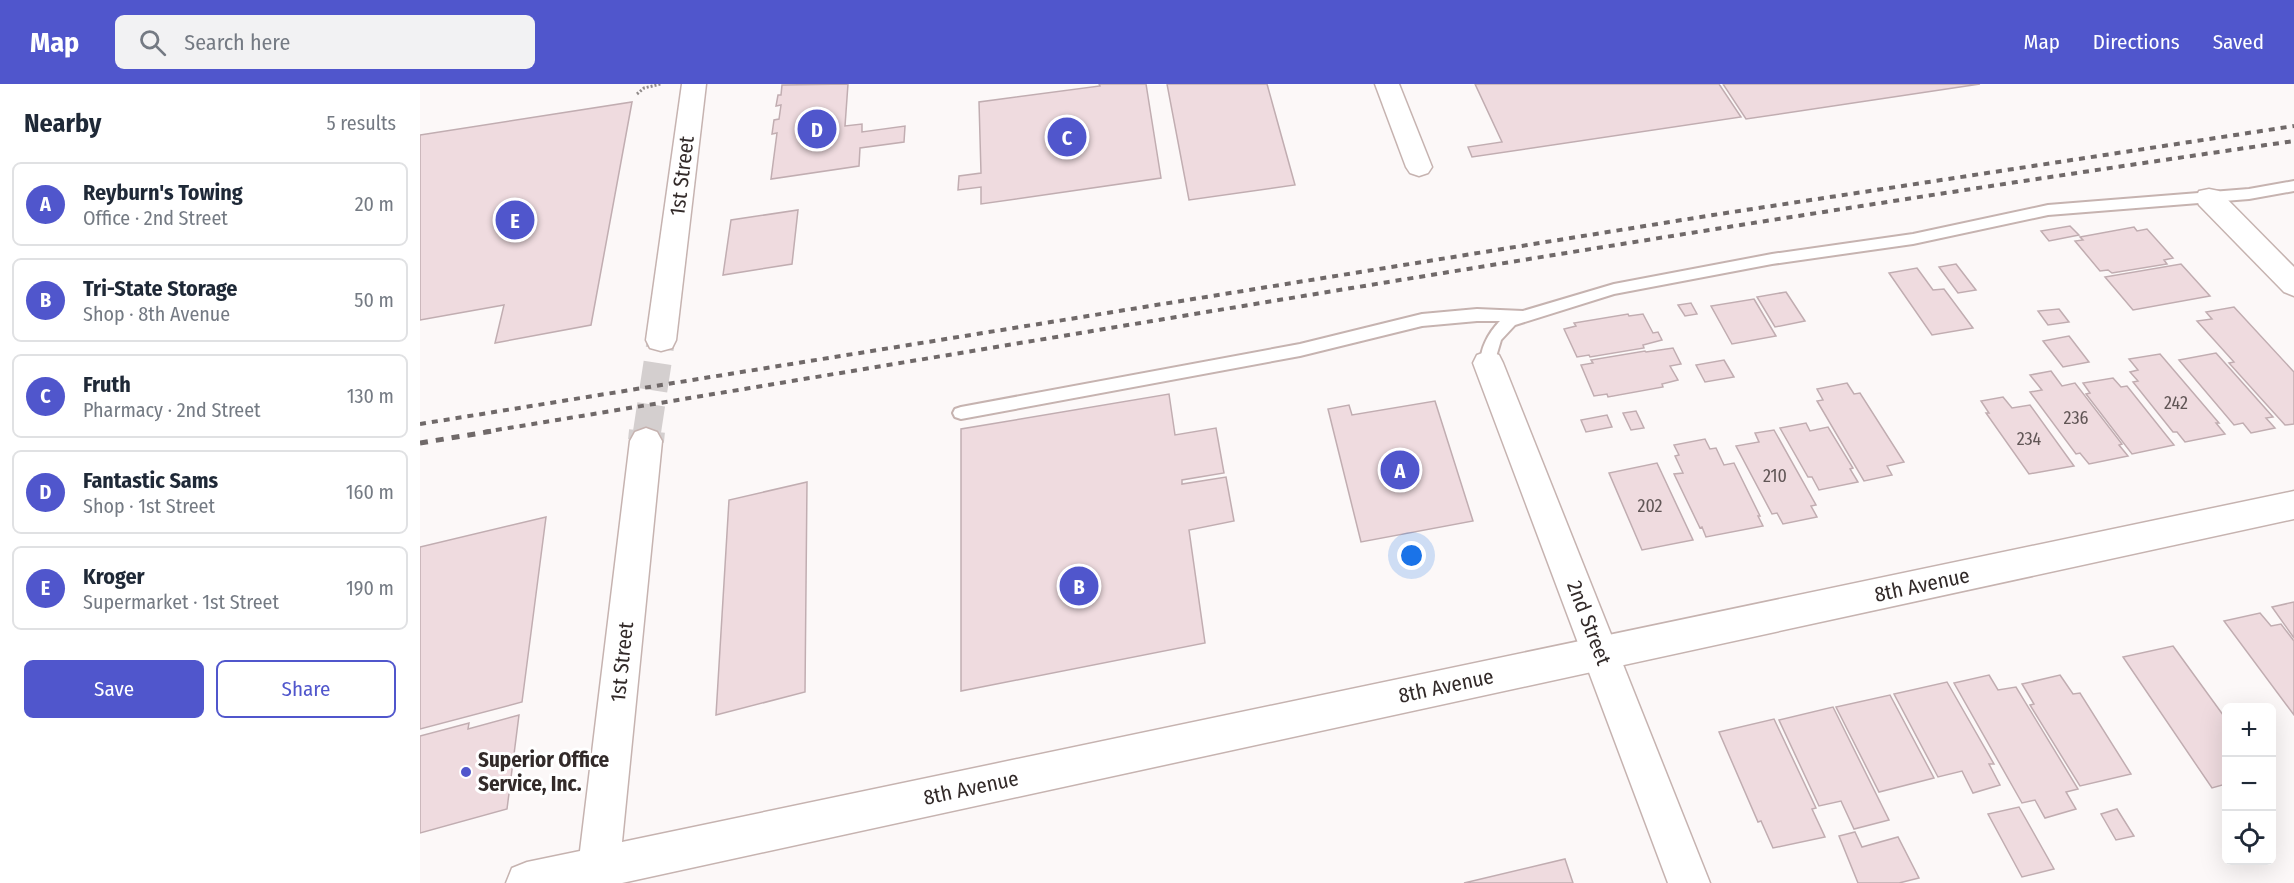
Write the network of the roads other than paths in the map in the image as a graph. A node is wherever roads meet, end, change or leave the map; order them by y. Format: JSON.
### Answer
{"nodes":[{"id":1,"x":693,"y":84,"type":"edge"},
{"id":2,"x":1387,"y":84,"type":"edge"},
{"id":3,"x":1419,"y":167,"type":"dead end"},
{"id":4,"x":2294,"y":186,"type":"edge"},
{"id":5,"x":2209,"y":198,"type":"junction"},
{"id":6,"x":2294,"y":285,"type":"edge"},
{"id":7,"x":1520,"y":316,"type":"junction"},
{"id":8,"x":661,"y":340,"type":"tunnel mouth"},
{"id":9,"x":1488,"y":363,"type":"joint"},
{"id":10,"x":961,"y":413,"type":"dead end"},
{"id":11,"x":646,"y":441,"type":"tunnel mouth"},
{"id":12,"x":2294,"y":505,"type":"edge"},
{"id":13,"x":1601,"y":653,"type":"junction"},
{"id":14,"x":598,"y":875,"type":"edge"},
{"id":15,"x":527,"y":883,"type":"edge"},
{"id":16,"x":1689,"y":883,"type":"edge"}],
"edges":[{"from":1,"to":8,"type":"street","name":"1st Street"},
{"from":2,"to":3,"type":"street"},
{"from":4,"to":5,"type":"lane"},
{"from":5,"to":6,"type":"street"},
{"from":5,"to":7,"type":"lane"},
{"from":7,"to":9,"type":"lane"},
{"from":7,"to":10,"type":"lane"},
{"from":9,"to":13,"type":"street","name":"2nd Street"},
{"from":11,"to":14,"type":"street","name":"1st Street"},
{"from":12,"to":13,"type":"street","name":"8th Avenue"},
{"from":13,"to":14,"type":"street","name":"8th Avenue"},
{"from":13,"to":16,"type":"street","name":"2nd Street"},
{"from":14,"to":15,"type":"street","name":"8th Avenue"}]}
